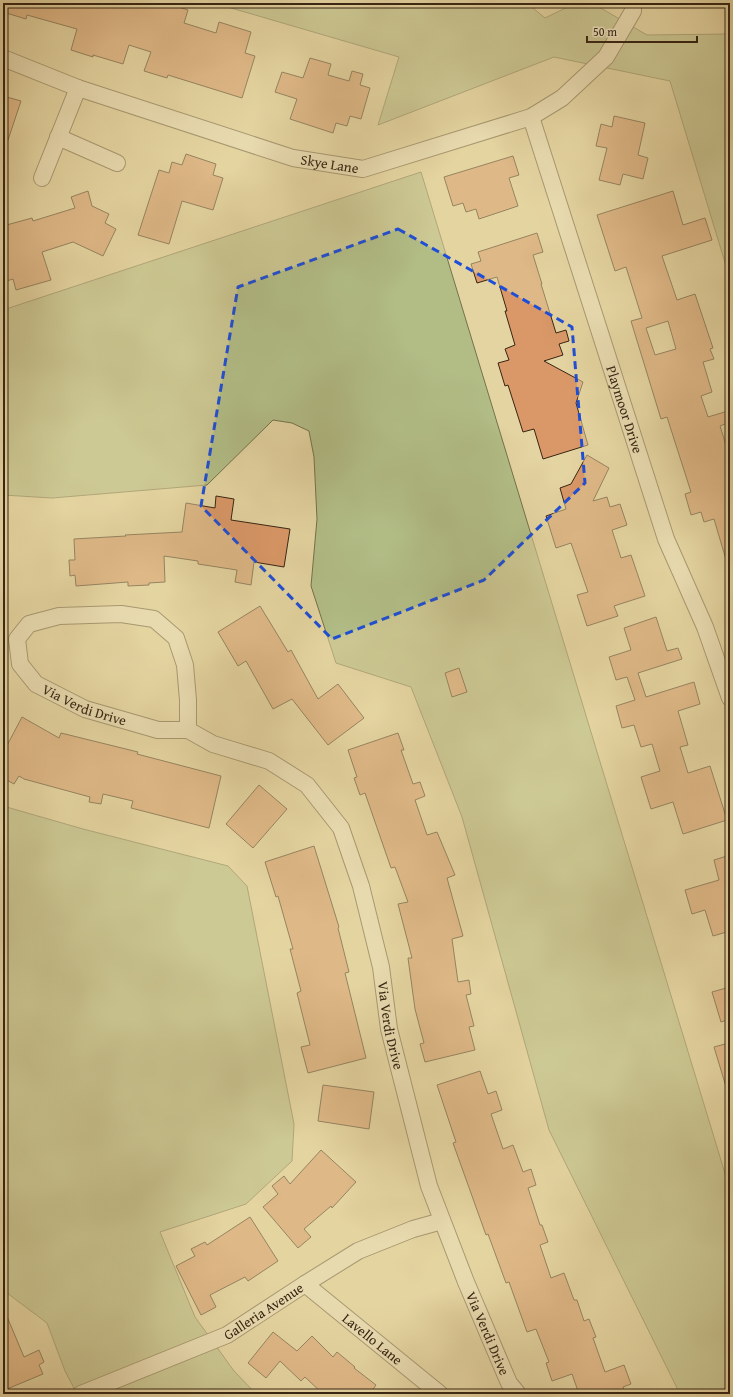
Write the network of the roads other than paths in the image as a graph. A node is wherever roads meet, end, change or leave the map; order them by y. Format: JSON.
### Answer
{"nodes":[{"id":1,"x":633,"y":3,"type":"edge"},
{"id":2,"x":3,"y":58,"type":"edge"},
{"id":3,"x":78,"y":88,"type":"junction"},
{"id":4,"x":531,"y":117,"type":"junction"},
{"id":5,"x":58,"y":137,"type":"junction"},
{"id":6,"x":117,"y":162,"type":"dead end"},
{"id":7,"x":42,"y":178,"type":"dead end"},
{"id":8,"x":730,"y":698,"type":"edge"},
{"id":9,"x":188,"y":730,"type":"junction"},
{"id":10,"x":442,"y":1221,"type":"junction"},
{"id":11,"x":305,"y":1284,"type":"junction"},
{"id":12,"x":81,"y":1394,"type":"edge"},
{"id":13,"x":440,"y":1394,"type":"edge"},
{"id":14,"x":518,"y":1394,"type":"edge"}],
"edges":[{"from":1,"to":4,"type":"street","name":"Skye Lane"},
{"from":2,"to":3,"type":"street","name":"Skye Lane"},
{"from":3,"to":4,"type":"street","name":"Skye Lane"},
{"from":3,"to":5,"type":"street"},
{"from":4,"to":8,"type":"street","name":"Playmoor Drive"},
{"from":5,"to":6,"type":"street"},
{"from":5,"to":7,"type":"street"},
{"from":9,"to":9,"type":"street","name":"Via Verdi Drive"},
{"from":9,"to":10,"type":"street","name":"Via Verdi Drive"},
{"from":10,"to":11,"type":"street","name":"Galleria Avenue"},
{"from":10,"to":14,"type":"street","name":"Via Verdi Drive"},
{"from":11,"to":12,"type":"street","name":"Galleria Avenue"},
{"from":11,"to":13,"type":"street","name":"Lavello Lane"}]}
